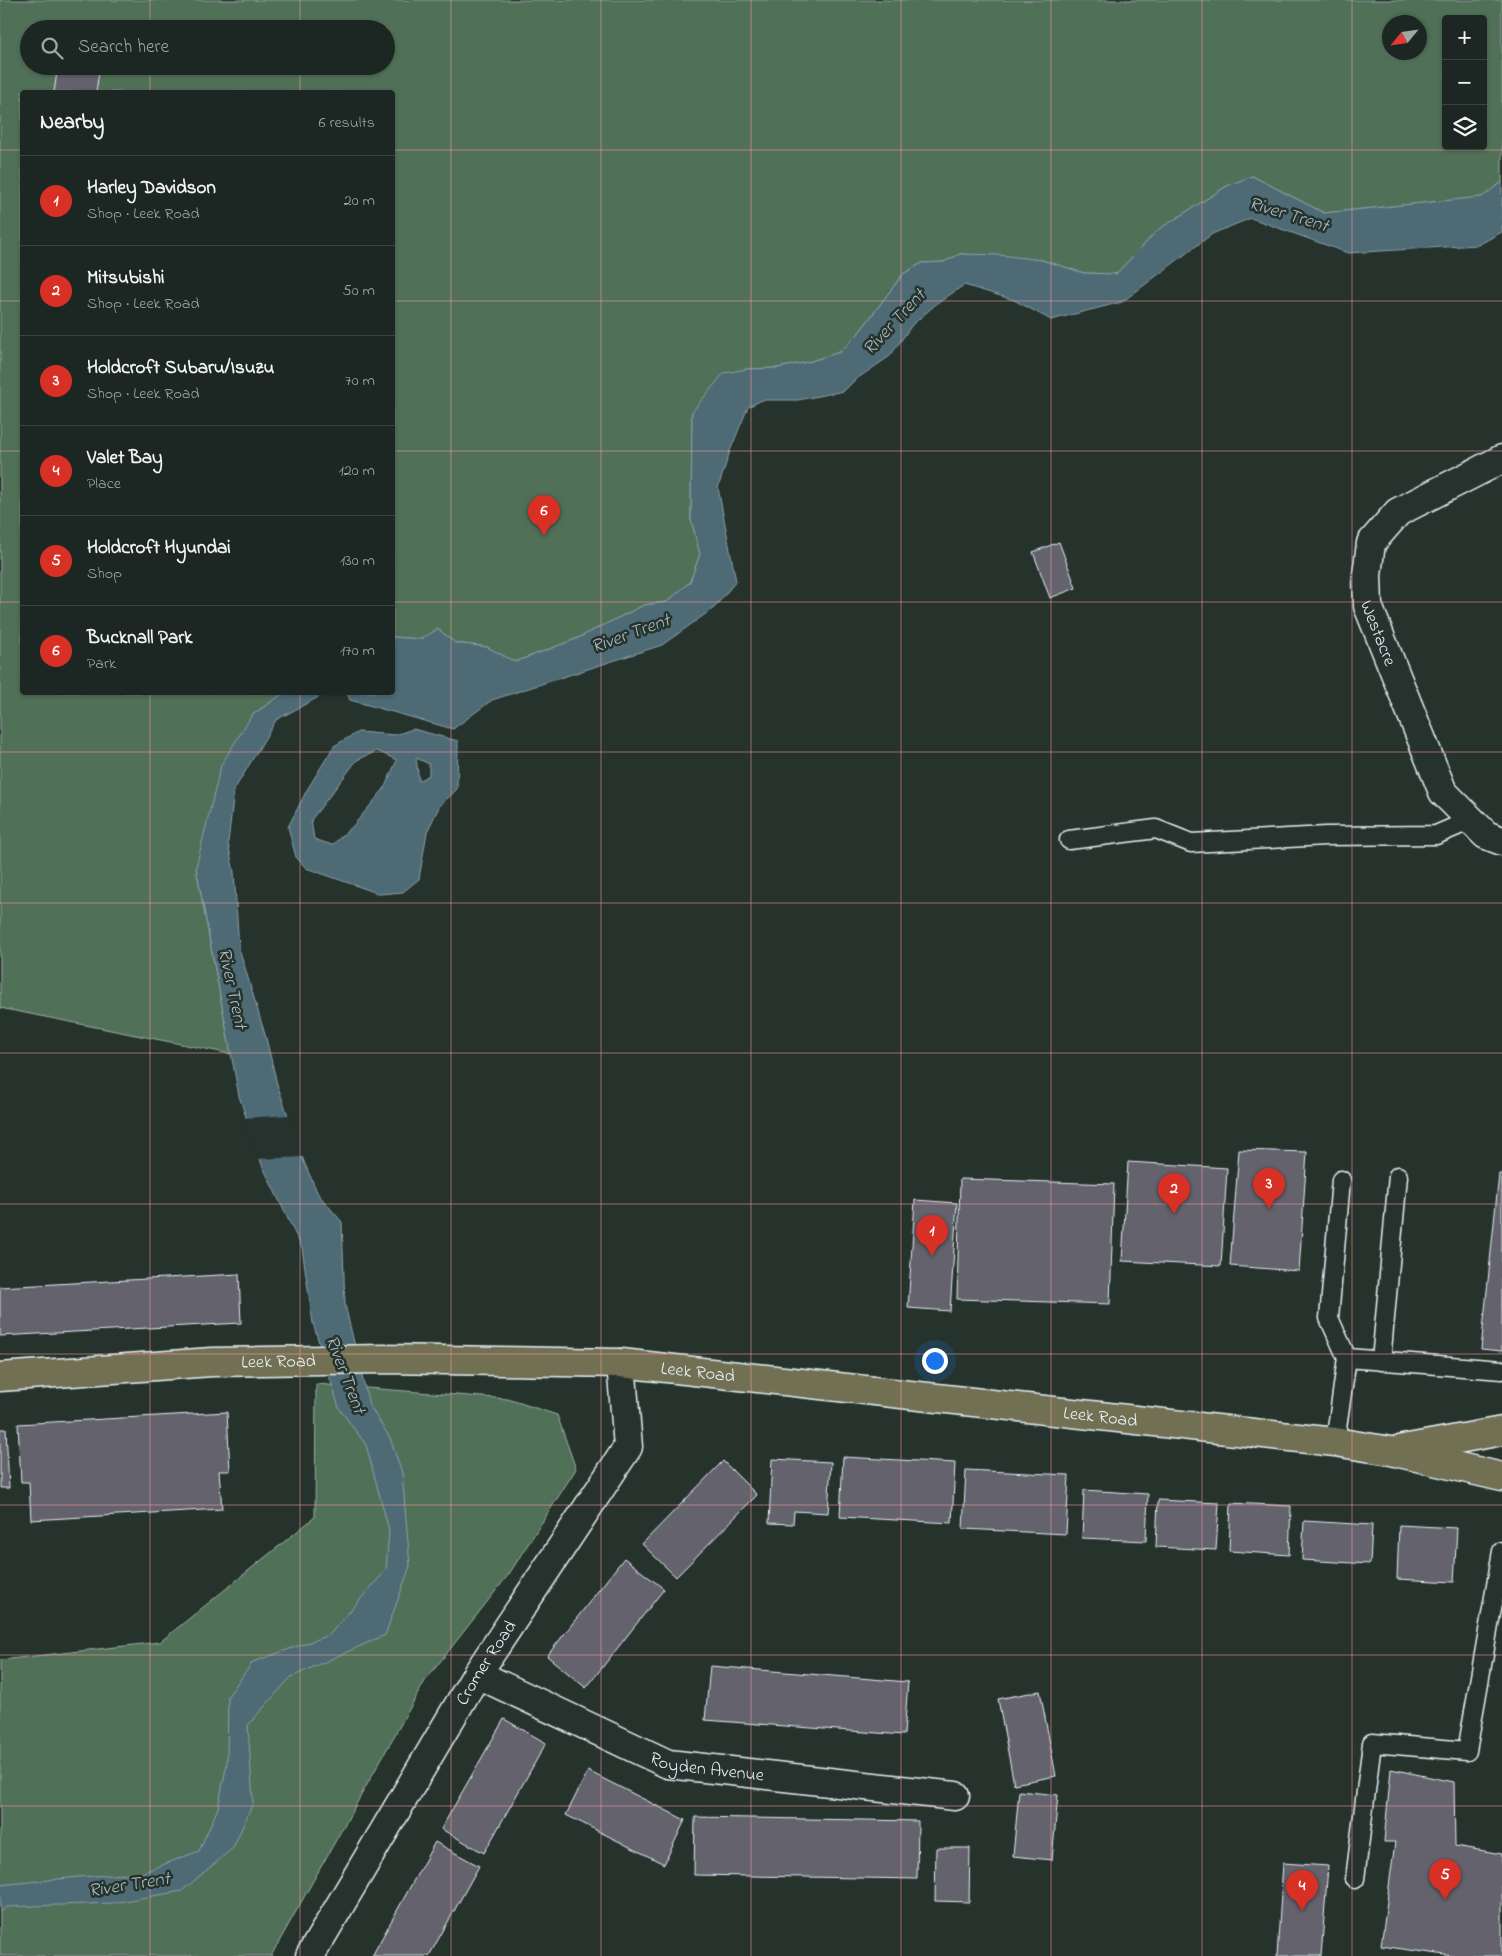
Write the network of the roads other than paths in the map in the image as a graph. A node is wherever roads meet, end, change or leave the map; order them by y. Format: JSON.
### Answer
{"nodes":[{"id":1,"x":1502,"y":459,"type":"edge"},
{"id":2,"x":1471,"y":820,"type":"junction"},
{"id":3,"x":1069,"y":840,"type":"dead end"},
{"id":4,"x":1502,"y":840,"type":"edge"},
{"id":5,"x":1398,"y":1176,"type":"dead end"},
{"id":6,"x":1341,"y":1180,"type":"dead end"},
{"id":7,"x":1347,"y":1358,"type":"junction"},
{"id":8,"x":1381,"y":1361,"type":"junction"},
{"id":9,"x":621,"y":1363,"type":"junction"},
{"id":10,"x":1502,"y":1370,"type":"edge"},
{"id":11,"x":0,"y":1377,"type":"edge"},
{"id":12,"x":1502,"y":1430,"type":"edge"},
{"id":13,"x":1335,"y":1442,"type":"junction"},
{"id":14,"x":1392,"y":1451,"type":"junction"},
{"id":15,"x":1502,"y":1457,"type":"edge"},
{"id":16,"x":1502,"y":1477,"type":"edge"},
{"id":17,"x":1502,"y":1551,"type":"edge"},
{"id":18,"x":477,"y":1674,"type":"junction"},
{"id":19,"x":955,"y":1796,"type":"dead end"},
{"id":20,"x":1355,"y":1879,"type":"dead end"},
{"id":21,"x":310,"y":1956,"type":"edge"}],
"edges":[{"from":1,"to":2,"type":"street","name":"Westacre"},
{"from":2,"to":3,"type":"lane"},
{"from":2,"to":4,"type":"street","name":"Westacre"},
{"from":5,"to":8,"type":"lane"},
{"from":6,"to":7,"type":"lane"},
{"from":7,"to":8,"type":"lane"},
{"from":7,"to":13,"type":"lane"},
{"from":8,"to":10,"type":"lane"},
{"from":9,"to":11,"type":"main road","name":"Leek Road"},
{"from":9,"to":13,"type":"main road","name":"Leek Road"},
{"from":9,"to":18,"type":"street","name":"Cromer Road"},
{"from":12,"to":14,"type":"main road","name":"Leek Road"},
{"from":13,"to":14,"type":"main road","name":"Leek Road"},
{"from":14,"to":15,"type":"main road"},
{"from":14,"to":16,"type":"main road","name":"Leek Road"},
{"from":17,"to":20,"type":"lane"},
{"from":18,"to":19,"type":"street","name":"Royden Avenue"},
{"from":18,"to":21,"type":"street","name":"Cromer Road"}]}
